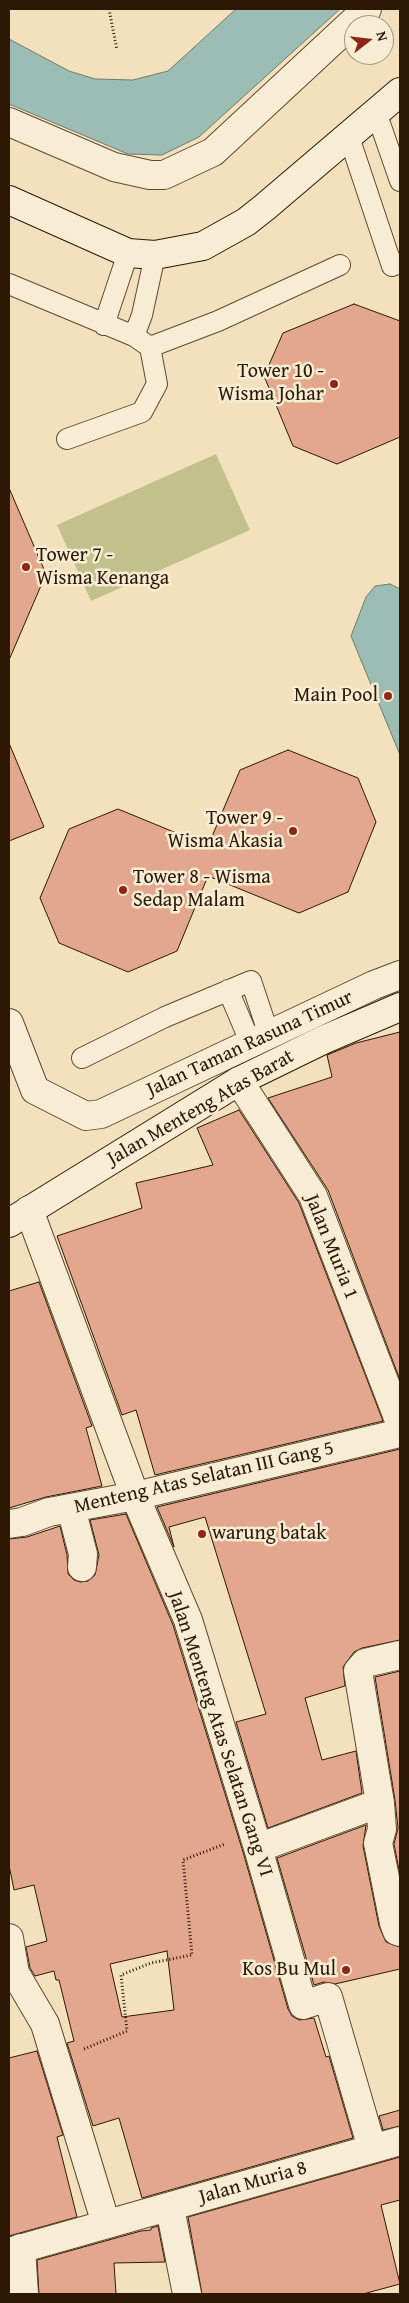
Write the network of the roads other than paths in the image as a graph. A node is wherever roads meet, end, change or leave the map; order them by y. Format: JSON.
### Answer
{"nodes":[{"id":1,"x":367,"y":9,"type":"edge"},
{"id":2,"x":400,"y":92,"type":"edge"},
{"id":3,"x":376,"y":112,"type":"junction"},
{"id":4,"x":9,"y":122,"type":"edge"},
{"id":5,"x":349,"y":136,"type":"junction"},
{"id":6,"x":400,"y":181,"type":"edge"},
{"id":7,"x":9,"y":200,"type":"edge"},
{"id":8,"x":128,"y":253,"type":"junction"},
{"id":9,"x":155,"y":255,"type":"junction"},
{"id":10,"x":400,"y":263,"type":"edge"},
{"id":11,"x":340,"y":265,"type":"dead end"},
{"id":12,"x":9,"y":284,"type":"edge"},
{"id":13,"x":104,"y":325,"type":"junction"},
{"id":14,"x":142,"y":342,"type":"junction"},
{"id":15,"x":68,"y":439,"type":"dead end"},
{"id":16,"x":400,"y":975,"type":"edge"},
{"id":17,"x":228,"y":990,"type":"junction"},
{"id":18,"x":400,"y":1007,"type":"edge"},
{"id":19,"x":9,"y":1023,"type":"edge"},
{"id":20,"x":260,"y":1040,"type":"junction"},
{"id":21,"x":82,"y":1058,"type":"dead end"},
{"id":22,"x":240,"y":1081,"type":"junction"},
{"id":23,"x":19,"y":1216,"type":"edge"},
{"id":24,"x":400,"y":1423,"type":"edge"},
{"id":25,"x":400,"y":1433,"type":"edge"},
{"id":26,"x":136,"y":1496,"type":"junction"},
{"id":27,"x":71,"y":1508,"type":"junction"},
{"id":28,"x":9,"y":1524,"type":"edge"},
{"id":29,"x":82,"y":1568,"type":"dead end"},
{"id":30,"x":400,"y":1655,"type":"edge"},
{"id":31,"x":388,"y":1820,"type":"edge"},
{"id":32,"x":256,"y":1840,"type":"junction"},
{"id":33,"x":400,"y":1932,"type":"edge"},
{"id":34,"x":9,"y":1938,"type":"edge"},
{"id":35,"x":400,"y":2141,"type":"edge"},
{"id":36,"x":372,"y":2148,"type":"junction"},
{"id":37,"x":170,"y":2208,"type":"junction"},
{"id":38,"x":106,"y":2224,"type":"junction"},
{"id":39,"x":15,"y":2250,"type":"edge"},
{"id":40,"x":24,"y":2294,"type":"edge"},
{"id":41,"x":187,"y":2294,"type":"edge"}],
"edges":[{"from":1,"to":4,"type":"street"},
{"from":2,"to":3,"type":"street"},
{"from":3,"to":5,"type":"street"},
{"from":3,"to":6,"type":"lane"},
{"from":5,"to":9,"type":"street"},
{"from":5,"to":10,"type":"lane"},
{"from":7,"to":8,"type":"street"},
{"from":8,"to":9,"type":"street"},
{"from":8,"to":13,"type":"lane"},
{"from":9,"to":14,"type":"lane"},
{"from":11,"to":14,"type":"lane"},
{"from":12,"to":13,"type":"lane"},
{"from":13,"to":14,"type":"lane"},
{"from":14,"to":15,"type":"lane"},
{"from":16,"to":20,"type":"street","name":"Jalan Taman Rasuna Timur"},
{"from":17,"to":20,"type":"lane"},
{"from":17,"to":20,"type":"lane"},
{"from":17,"to":21,"type":"lane"},
{"from":18,"to":22,"type":"street","name":"Jalan Menteng Atas Barat"},
{"from":19,"to":20,"type":"street","name":"Jalan Taman Rasuna Timur"},
{"from":22,"to":23,"type":"street","name":"Jalan Menteng Atas Barat"},
{"from":22,"to":24,"type":"street","name":"Jalan Muria 1"},
{"from":23,"to":26,"type":"street","name":"Jalan Menteng Atas Selatan Gang VI"},
{"from":25,"to":26,"type":"street","name":"Menteng Atas Selatan III Gang 5"},
{"from":26,"to":27,"type":"street","name":"Menteng Atas Selatan III Gang 5"},
{"from":26,"to":32,"type":"street","name":"Jalan Menteng Atas Selatan Gang VI"},
{"from":27,"to":28,"type":"street","name":"Menteng Atas Selatan III Gang 5"},
{"from":27,"to":29,"type":"street"},
{"from":30,"to":31,"type":"street"},
{"from":31,"to":32,"type":"street"},
{"from":31,"to":33,"type":"street"},
{"from":32,"to":36,"type":"street","name":"Jalan Menteng Atas Selatan Gang VI"},
{"from":34,"to":38,"type":"street"},
{"from":35,"to":36,"type":"street","name":"Jalan Muria 8"},
{"from":36,"to":37,"type":"street","name":"Jalan Muria 8"},
{"from":37,"to":38,"type":"street","name":"Jalan Muria 8"},
{"from":37,"to":41,"type":"street"},
{"from":38,"to":39,"type":"street","name":"Jalan Muria 8"},
{"from":39,"to":40,"type":"street"}]}
